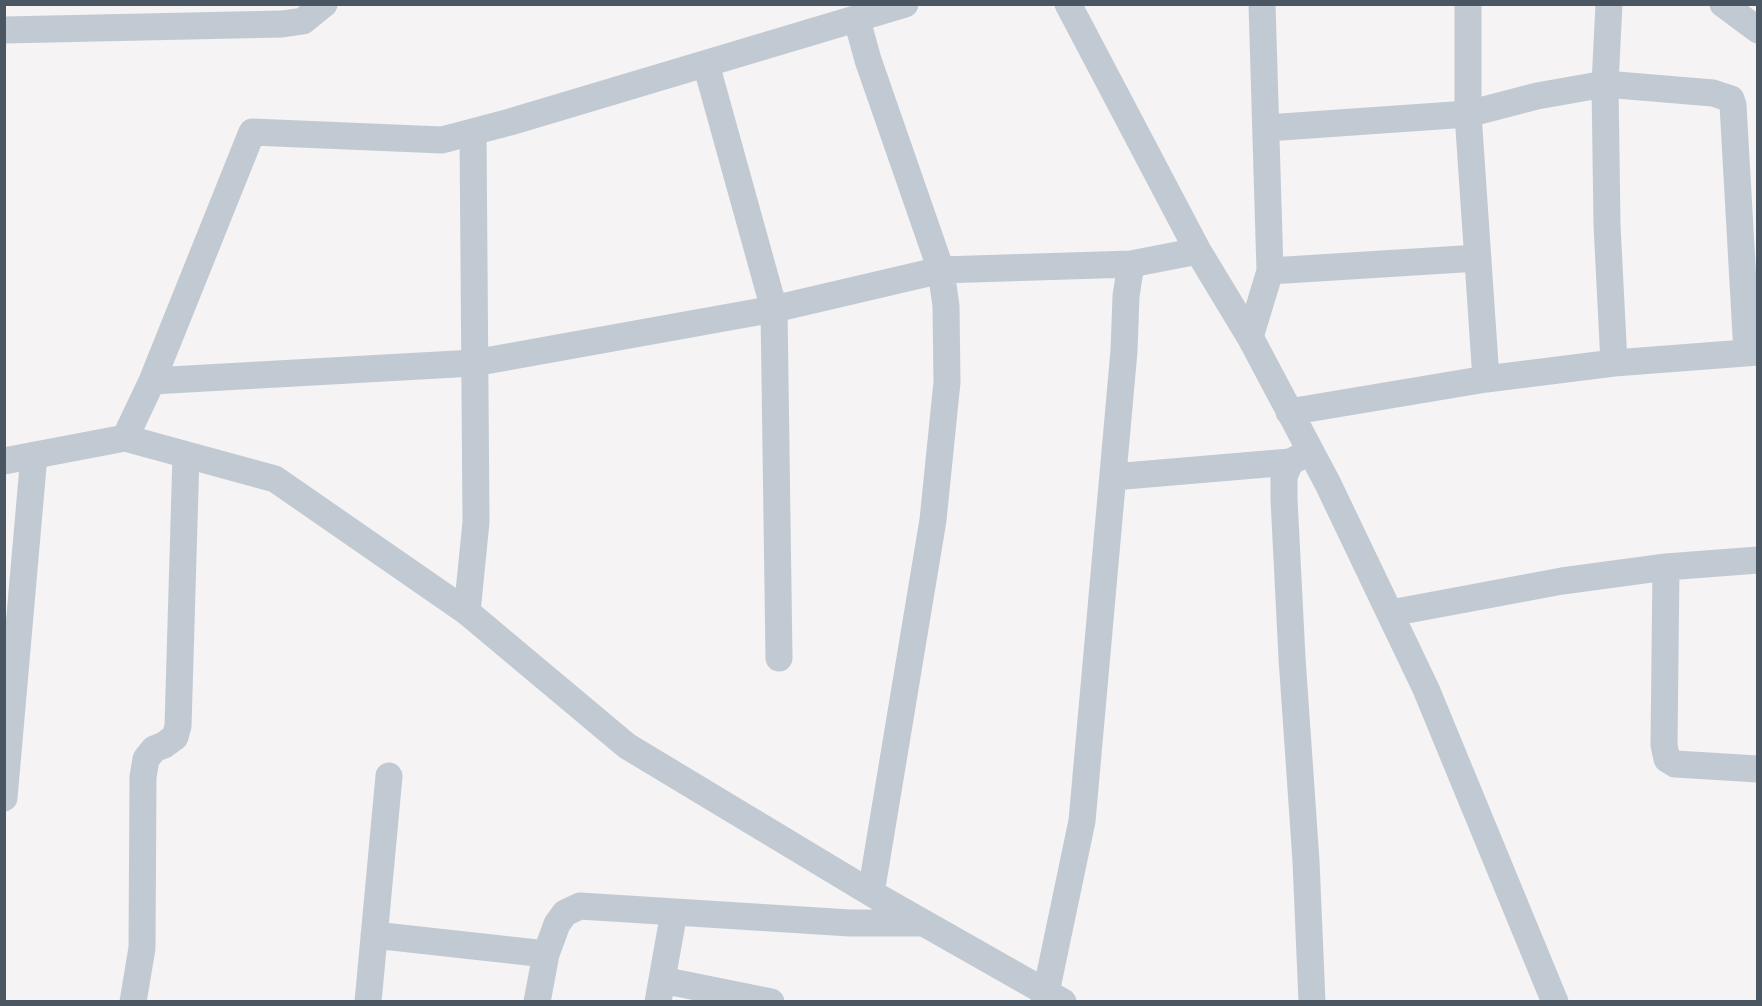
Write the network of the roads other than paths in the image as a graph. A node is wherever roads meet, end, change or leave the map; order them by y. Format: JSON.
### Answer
{"nodes":[{"id":1,"x":324,"y":4,"type":"edge"},
{"id":2,"x":905,"y":4,"type":"edge"},
{"id":3,"x":1068,"y":4,"type":"edge"},
{"id":4,"x":1262,"y":4,"type":"edge"},
{"id":5,"x":1468,"y":4,"type":"edge"},
{"id":6,"x":1609,"y":4,"type":"edge"},
{"id":7,"x":1723,"y":4,"type":"edge"},
{"id":8,"x":840,"y":17,"type":"edge"},
{"id":9,"x":4,"y":30,"type":"edge"},
{"id":10,"x":1758,"y":30,"type":"edge"},
{"id":11,"x":706,"y":64,"type":"junction"},
{"id":12,"x":1605,"y":84,"type":"junction"},
{"id":13,"x":1467,"y":114,"type":"junction"},
{"id":14,"x":1267,"y":128,"type":"junction"},
{"id":15,"x":473,"y":132,"type":"junction"},
{"id":16,"x":1197,"y":252,"type":"junction"},
{"id":17,"x":1478,"y":258,"type":"junction"},
{"id":18,"x":1131,"y":264,"type":"junction"},
{"id":19,"x":941,"y":270,"type":"junction"},
{"id":20,"x":1270,"y":271,"type":"junction"},
{"id":21,"x":774,"y":309,"type":"junction"},
{"id":22,"x":1250,"y":337,"type":"junction"},
{"id":23,"x":1752,"y":352,"type":"edge"},
{"id":24,"x":474,"y":363,"type":"junction"},
{"id":25,"x":1614,"y":363,"type":"junction"},
{"id":26,"x":1486,"y":379,"type":"junction"},
{"id":27,"x":152,"y":381,"type":"junction"},
{"id":28,"x":1289,"y":412,"type":"junction"},
{"id":29,"x":125,"y":438,"type":"junction"},
{"id":30,"x":34,"y":455,"type":"junction"},
{"id":31,"x":186,"y":455,"type":"junction"},
{"id":32,"x":1300,"y":457,"type":"junction"},
{"id":33,"x":4,"y":461,"type":"edge"},
{"id":34,"x":1113,"y":477,"type":"junction"},
{"id":35,"x":1758,"y":560,"type":"edge"},
{"id":36,"x":1666,"y":567,"type":"junction"},
{"id":37,"x":467,"y":612,"type":"junction"},
{"id":38,"x":1391,"y":613,"type":"junction"},
{"id":39,"x":779,"y":658,"type":"dead end"},
{"id":40,"x":1758,"y":769,"type":"edge"},
{"id":41,"x":389,"y":776,"type":"dead end"},
{"id":42,"x":4,"y":798,"type":"edge"},
{"id":43,"x":871,"y":893,"type":"junction"},
{"id":44,"x":674,"y":912,"type":"junction"},
{"id":45,"x":926,"y":923,"type":"junction"},
{"id":46,"x":374,"y":935,"type":"junction"},
{"id":47,"x":546,"y":954,"type":"junction"},
{"id":48,"x":660,"y":991,"type":"edge"},
{"id":49,"x":1051,"y":999,"type":"edge"},
{"id":50,"x":133,"y":1002,"type":"edge"},
{"id":51,"x":368,"y":1002,"type":"edge"},
{"id":52,"x":537,"y":1002,"type":"edge"},
{"id":53,"x":771,"y":1002,"type":"edge"},
{"id":54,"x":1312,"y":1002,"type":"edge"},
{"id":55,"x":1555,"y":1002,"type":"edge"}],
"edges":[{"from":1,"to":9,"type":"street"},
{"from":2,"to":8,"type":"street"},
{"from":3,"to":16,"type":"street"},
{"from":4,"to":14,"type":"street"},
{"from":5,"to":13,"type":"street"},
{"from":6,"to":12,"type":"street"},
{"from":7,"to":10,"type":"street"},
{"from":8,"to":11,"type":"street"},
{"from":8,"to":19,"type":"street"},
{"from":11,"to":15,"type":"street"},
{"from":11,"to":21,"type":"street"},
{"from":12,"to":13,"type":"street"},
{"from":12,"to":23,"type":"street"},
{"from":12,"to":25,"type":"street"},
{"from":13,"to":14,"type":"street"},
{"from":13,"to":17,"type":"street"},
{"from":14,"to":20,"type":"street"},
{"from":15,"to":24,"type":"street"},
{"from":15,"to":27,"type":"street"},
{"from":16,"to":18,"type":"street"},
{"from":16,"to":22,"type":"street"},
{"from":17,"to":20,"type":"street"},
{"from":17,"to":26,"type":"street"},
{"from":18,"to":19,"type":"street"},
{"from":18,"to":34,"type":"street"},
{"from":19,"to":21,"type":"street"},
{"from":19,"to":43,"type":"street"},
{"from":20,"to":22,"type":"street"},
{"from":21,"to":24,"type":"street"},
{"from":21,"to":39,"type":"street"},
{"from":22,"to":28,"type":"street"},
{"from":23,"to":25,"type":"street"},
{"from":24,"to":27,"type":"street"},
{"from":24,"to":37,"type":"street"},
{"from":25,"to":26,"type":"street"},
{"from":26,"to":28,"type":"street"},
{"from":27,"to":29,"type":"street"},
{"from":28,"to":32,"type":"street"},
{"from":29,"to":30,"type":"street"},
{"from":29,"to":31,"type":"street"},
{"from":30,"to":33,"type":"street"},
{"from":30,"to":42,"type":"street"},
{"from":31,"to":37,"type":"street"},
{"from":31,"to":50,"type":"street"},
{"from":32,"to":34,"type":"street"},
{"from":32,"to":38,"type":"street"},
{"from":32,"to":54,"type":"street"},
{"from":34,"to":49,"type":"street"},
{"from":35,"to":36,"type":"street"},
{"from":36,"to":38,"type":"street"},
{"from":36,"to":40,"type":"street"},
{"from":37,"to":43,"type":"street"},
{"from":38,"to":55,"type":"street"},
{"from":41,"to":46,"type":"street"},
{"from":43,"to":45,"type":"street"},
{"from":44,"to":45,"type":"street"},
{"from":44,"to":47,"type":"street"},
{"from":44,"to":48,"type":"street"},
{"from":45,"to":49,"type":"street"},
{"from":46,"to":47,"type":"street"},
{"from":46,"to":51,"type":"street"},
{"from":47,"to":52,"type":"street"},
{"from":48,"to":53,"type":"street"}]}
